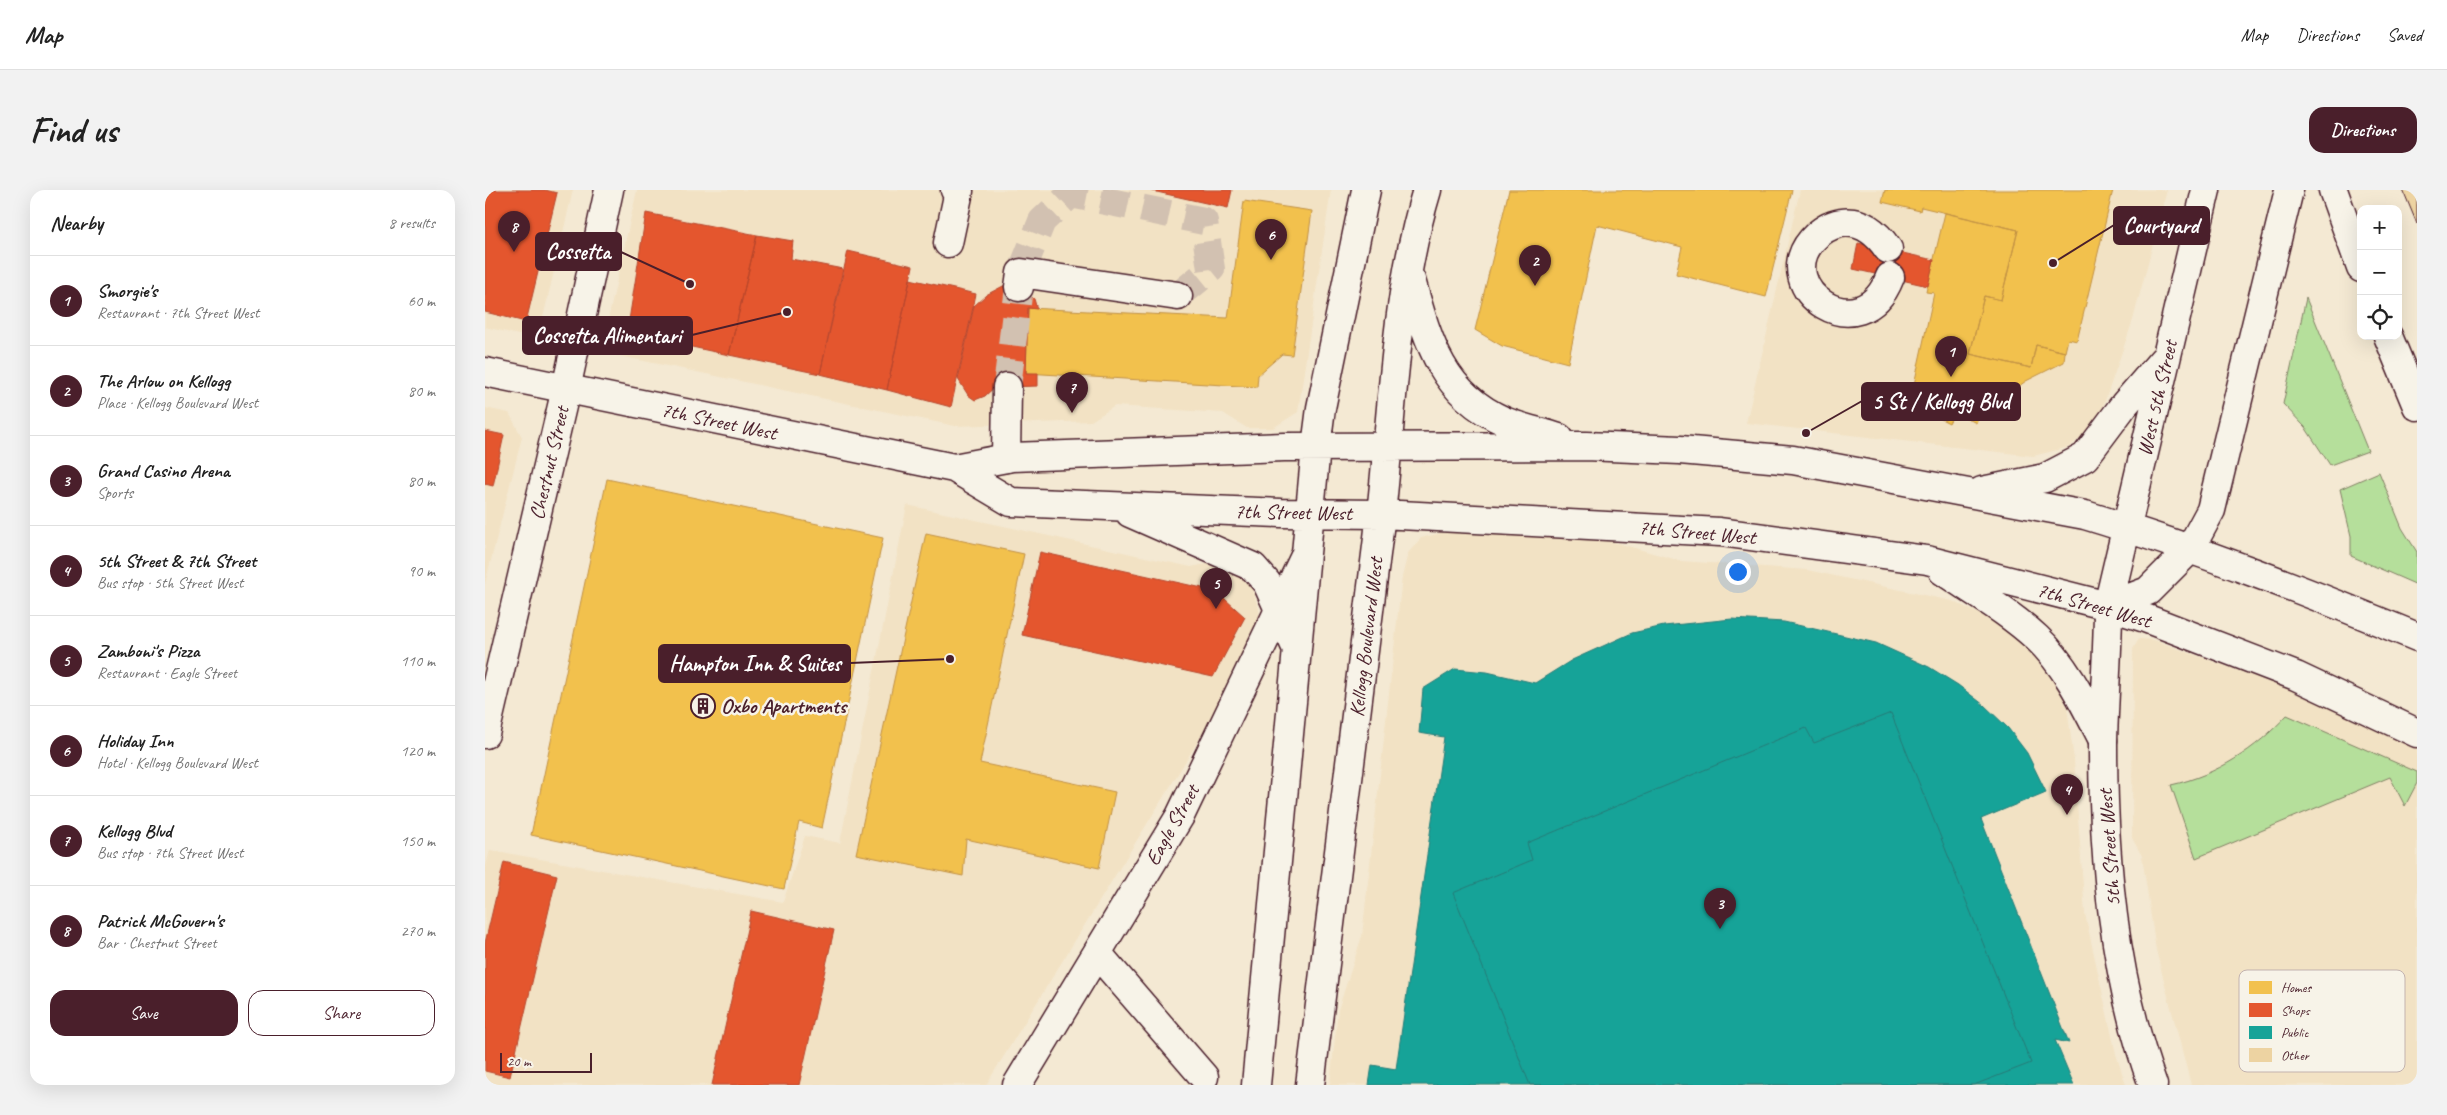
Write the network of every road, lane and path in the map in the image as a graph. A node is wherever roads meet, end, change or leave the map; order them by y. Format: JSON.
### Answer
{"nodes":[{"id":1,"x":609,"y":190,"type":"edge"},
{"id":2,"x":955,"y":190,"type":"edge"},
{"id":3,"x":1366,"y":190,"type":"edge"},
{"id":4,"x":1427,"y":190,"type":"edge"},
{"id":5,"x":2206,"y":190,"type":"edge"},
{"id":6,"x":2289,"y":190,"type":"edge"},
{"id":7,"x":2333,"y":190,"type":"edge"},
{"id":8,"x":948,"y":243,"type":"dead end"},
{"id":9,"x":1888,"y":250,"type":"dead end"},
{"id":10,"x":2357,"y":257,"type":"edge"},
{"id":11,"x":1409,"y":271,"type":"junction"},
{"id":12,"x":1890,"y":278,"type":"dead end"},
{"id":13,"x":1019,"y":287,"type":"tunnel mouth"},
{"id":14,"x":1177,"y":296,"type":"dead end"},
{"id":15,"x":2390,"y":340,"type":"edge"},
{"id":16,"x":2165,"y":357,"type":"junction"},
{"id":17,"x":485,"y":372,"type":"edge"},
{"id":18,"x":1007,"y":387,"type":"tunnel mouth"},
{"id":19,"x":566,"y":389,"type":"junction"},
{"id":20,"x":2417,"y":406,"type":"edge"},
{"id":21,"x":1586,"y":446,"type":"junction"},
{"id":22,"x":1316,"y":447,"type":"junction"},
{"id":23,"x":1388,"y":448,"type":"junction"},
{"id":24,"x":1006,"y":458,"type":"junction"},
{"id":25,"x":954,"y":468,"type":"junction"},
{"id":26,"x":1967,"y":494,"type":"junction"},
{"id":27,"x":1117,"y":507,"type":"junction"},
{"id":28,"x":1310,"y":513,"type":"junction"},
{"id":29,"x":1381,"y":514,"type":"junction"},
{"id":30,"x":2128,"y":528,"type":"junction"},
{"id":31,"x":2190,"y":549,"type":"junction"},
{"id":32,"x":1306,"y":554,"type":"junction"},
{"id":33,"x":1927,"y":560,"type":"junction"},
{"id":34,"x":2108,"y":606,"type":"junction"},
{"id":35,"x":1281,"y":609,"type":"junction"},
{"id":36,"x":2417,"y":637,"type":"edge"},
{"id":37,"x":1297,"y":648,"type":"junction"},
{"id":38,"x":2417,"y":733,"type":"edge"},
{"id":39,"x":485,"y":734,"type":"edge"},
{"id":40,"x":2103,"y":740,"type":"junction"},
{"id":41,"x":1097,"y":953,"type":"junction"},
{"id":42,"x":1204,"y":1077,"type":"dead end"},
{"id":43,"x":1017,"y":1085,"type":"edge"},
{"id":44,"x":1256,"y":1085,"type":"edge"},
{"id":45,"x":1310,"y":1085,"type":"edge"},
{"id":46,"x":2153,"y":1085,"type":"edge"}],
"edges":[{"from":1,"to":19,"type":"main road","name":"Chestnut Street"},
{"from":2,"to":8,"type":"main road"},
{"from":3,"to":22,"type":"main road"},
{"from":4,"to":11,"type":"main road","name":"Kellogg Boulevard West"},
{"from":5,"to":16,"type":"main road","name":"West 5th Street"},
{"from":6,"to":31,"type":"main road"},
{"from":7,"to":10,"type":"main road"},
{"from":9,"to":12,"type":"main road"},
{"from":11,"to":21,"type":"main road"},
{"from":11,"to":23,"type":"main road","name":"Kellogg Boulevard West"},
{"from":13,"to":14,"type":"main road"},
{"from":15,"to":20,"type":"main road"},
{"from":16,"to":26,"type":"main road"},
{"from":16,"to":30,"type":"main road","name":"West 5th Street"},
{"from":17,"to":19,"type":"main road","name":"7th Street West"},
{"from":18,"to":24,"type":"main road"},
{"from":19,"to":25,"type":"main road","name":"7th Street West"},
{"from":19,"to":39,"type":"main road","name":"Chestnut Street"},
{"from":21,"to":23,"type":"main road","name":"7th Street West"},
{"from":21,"to":26,"type":"main road","name":"7th Street West"},
{"from":22,"to":23,"type":"main road","name":"7th Street West"},
{"from":22,"to":24,"type":"main road","name":"7th Street West"},
{"from":22,"to":28,"type":"main road"},
{"from":23,"to":29,"type":"main road","name":"Kellogg Boulevard West"},
{"from":24,"to":25,"type":"main road","name":"7th Street West"},
{"from":25,"to":27,"type":"main road","name":"7th Street West"},
{"from":26,"to":30,"type":"main road","name":"7th Street West"},
{"from":27,"to":28,"type":"main road","name":"7th Street West"},
{"from":27,"to":35,"type":"main road"},
{"from":28,"to":29,"type":"main road","name":"7th Street West"},
{"from":28,"to":32,"type":"main road"},
{"from":29,"to":33,"type":"main road","name":"7th Street West"},
{"from":29,"to":45,"type":"main road","name":"Kellogg Boulevard West"},
{"from":30,"to":31,"type":"main road","name":"7th Street West"},
{"from":30,"to":34,"type":"main road","name":"West 5th Street"},
{"from":31,"to":34,"type":"main road"},
{"from":31,"to":36,"type":"main road","name":"7th Street West"},
{"from":32,"to":35,"type":"main road","name":"Eagle Street"},
{"from":32,"to":37,"type":"main road"},
{"from":33,"to":34,"type":"main road","name":"7th Street West"},
{"from":33,"to":40,"type":"main road"},
{"from":34,"to":38,"type":"main road","name":"7th Street West"},
{"from":34,"to":40,"type":"main road","name":"5th Street West"},
{"from":35,"to":37,"type":"main road"},
{"from":35,"to":41,"type":"main road","name":"Eagle Street"},
{"from":37,"to":44,"type":"main road"},
{"from":40,"to":46,"type":"main road","name":"5th Street West"},
{"from":41,"to":42,"type":"main road"},
{"from":41,"to":43,"type":"main road","name":"Eagle Street"}]}
